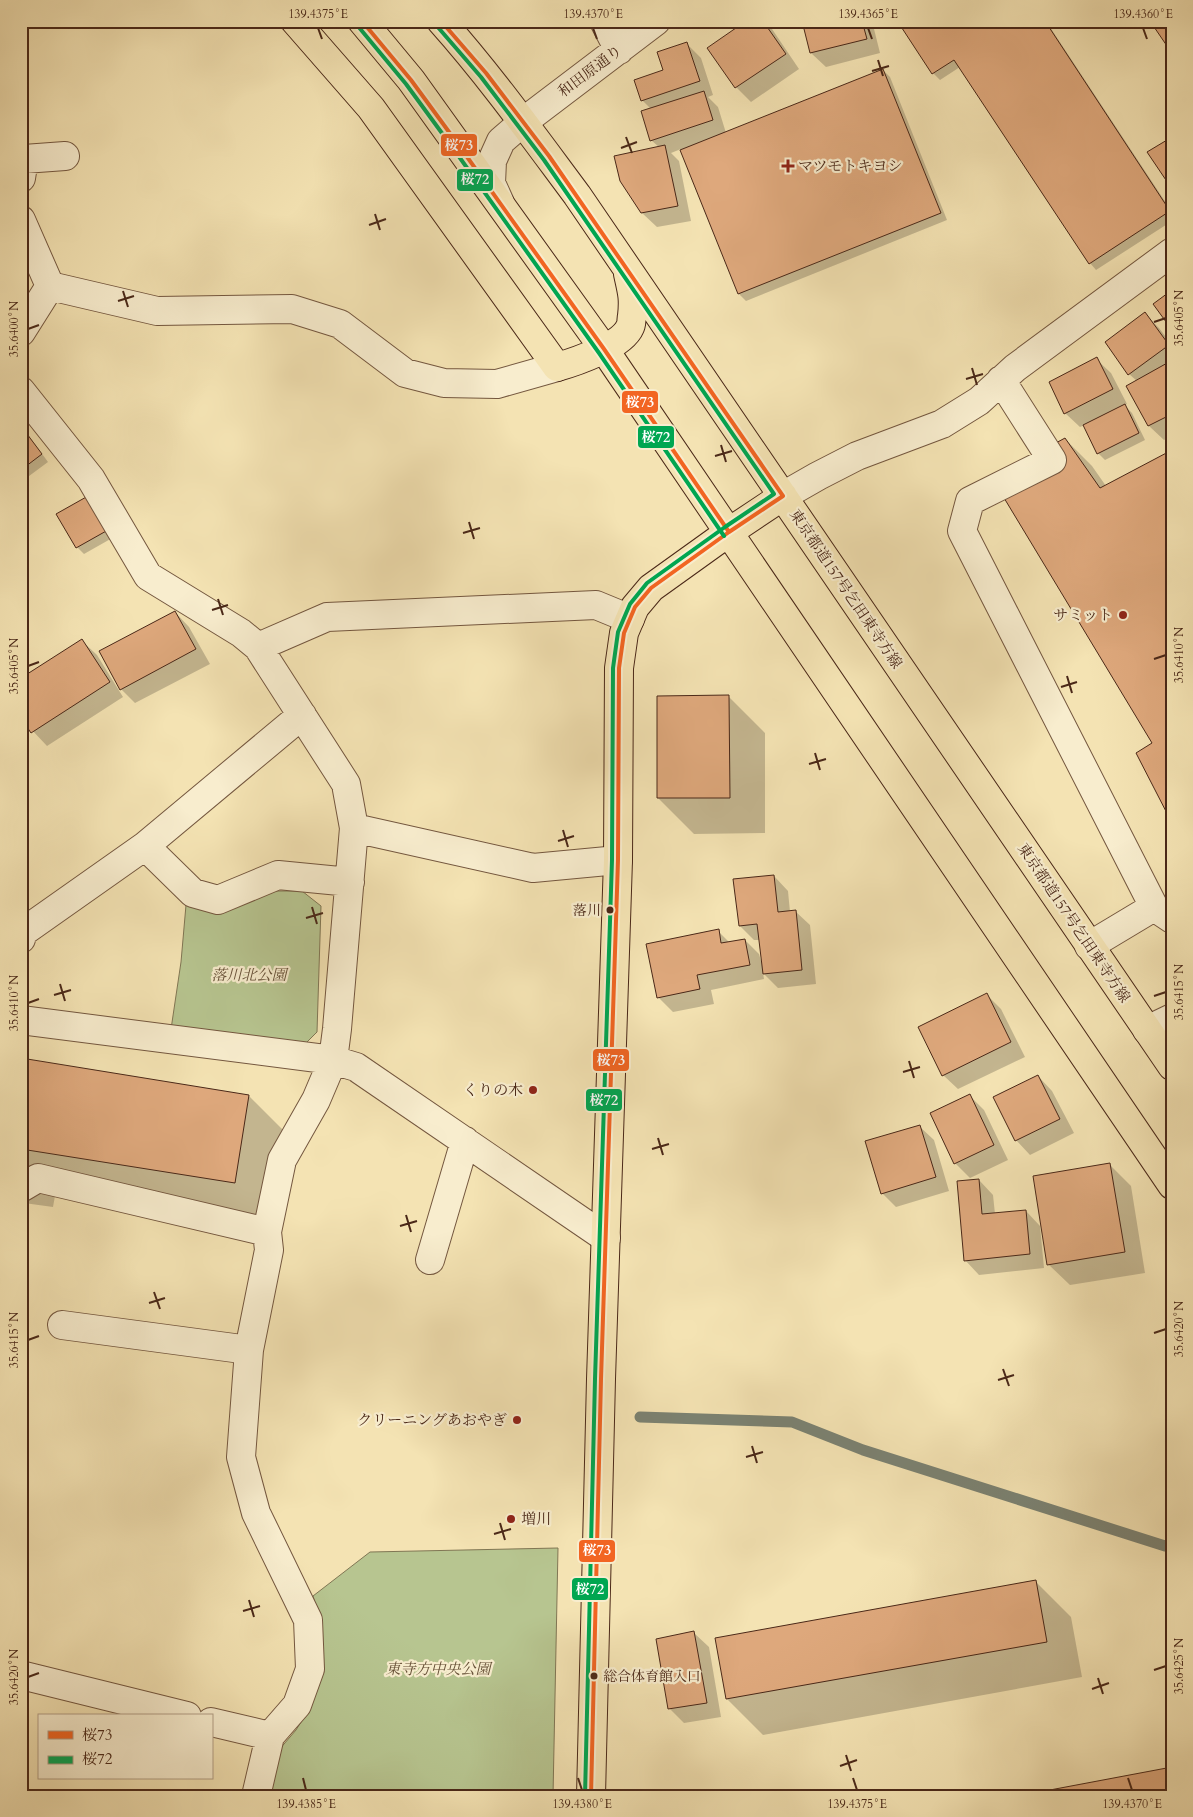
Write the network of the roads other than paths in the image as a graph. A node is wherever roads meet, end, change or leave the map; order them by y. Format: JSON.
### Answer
{"nodes":[{"id":1,"x":295,"y":21,"type":"edge"},
{"id":2,"x":362,"y":21,"type":"edge"},
{"id":3,"x":441,"y":21,"type":"edge"},
{"id":4,"x":604,"y":21,"type":"edge"},
{"id":5,"x":656,"y":21,"type":"edge"},
{"id":6,"x":619,"y":50,"type":"junction"},
{"id":7,"x":523,"y":122,"type":"junction"},
{"id":8,"x":65,"y":156,"type":"dead end"},
{"id":9,"x":21,"y":178,"type":"edge"},
{"id":10,"x":500,"y":203,"type":"junction"},
{"id":11,"x":21,"y":220,"type":"edge"},
{"id":12,"x":1172,"y":252,"type":"edge"},
{"id":13,"x":625,"y":265,"type":"junction"},
{"id":14,"x":50,"y":286,"type":"junction"},
{"id":15,"x":21,"y":332,"type":"edge"},
{"id":16,"x":604,"y":350,"type":"junction"},
{"id":17,"x":557,"y":367,"type":"junction"},
{"id":18,"x":1008,"y":374,"type":"junction"},
{"id":19,"x":21,"y":391,"type":"edge"},
{"id":20,"x":783,"y":496,"type":"junction"},
{"id":21,"x":729,"y":532,"type":"junction"},
{"id":22,"x":630,"y":619,"type":"junction"},
{"id":23,"x":258,"y":647,"type":"junction"},
{"id":24,"x":302,"y":715,"type":"junction"},
{"id":25,"x":354,"y":828,"type":"junction"},
{"id":26,"x":144,"y":846,"type":"junction"},
{"id":27,"x":618,"y":860,"type":"junction"},
{"id":28,"x":350,"y":882,"type":"junction"},
{"id":29,"x":1163,"y":913,"type":"edge"},
{"id":30,"x":21,"y":939,"type":"edge"},
{"id":31,"x":1089,"y":946,"type":"junction"},
{"id":32,"x":1172,"y":1018,"type":"edge"},
{"id":33,"x":21,"y":1020,"type":"edge"},
{"id":34,"x":1147,"y":1030,"type":"junction"},
{"id":35,"x":333,"y":1060,"type":"junction"},
{"id":36,"x":1172,"y":1066,"type":"edge"},
{"id":37,"x":465,"y":1141,"type":"junction"},
{"id":38,"x":1172,"y":1185,"type":"edge"},
{"id":39,"x":21,"y":1188,"type":"edge"},
{"id":40,"x":267,"y":1232,"type":"junction"},
{"id":41,"x":606,"y":1238,"type":"junction"},
{"id":42,"x":430,"y":1260,"type":"dead end"},
{"id":43,"x":62,"y":1325,"type":"dead end"},
{"id":44,"x":249,"y":1350,"type":"junction"},
{"id":45,"x":21,"y":1675,"type":"edge"},
{"id":46,"x":179,"y":1714,"type":"edge"},
{"id":47,"x":212,"y":1722,"type":"edge"},
{"id":48,"x":270,"y":1736,"type":"junction"},
{"id":49,"x":256,"y":1796,"type":"edge"},
{"id":50,"x":591,"y":1796,"type":"edge"}],
"edges":[{"from":1,"to":17,"type":"main road"},
{"from":2,"to":10,"type":"main road"},
{"from":3,"to":7,"type":"main road","name":"東京都道157号乞田東寺方線"},
{"from":4,"to":6,"type":"street"},
{"from":5,"to":6,"type":"street","name":"和田原通り"},
{"from":6,"to":7,"type":"street","name":"和田原通り"},
{"from":7,"to":10,"type":"street","name":"和田原通り"},
{"from":7,"to":13,"type":"main road","name":"東京都道157号乞田東寺方線"},
{"from":8,"to":9,"type":"street"},
{"from":10,"to":16,"type":"main road"},
{"from":11,"to":14,"type":"street"},
{"from":12,"to":18,"type":"street"},
{"from":13,"to":16,"type":"main road"},
{"from":13,"to":20,"type":"main road","name":"東京都道157号乞田東寺方線"},
{"from":14,"to":15,"type":"street"},
{"from":14,"to":17,"type":"street"},
{"from":16,"to":17,"type":"main road"},
{"from":16,"to":21,"type":"main road"},
{"from":18,"to":20,"type":"street"},
{"from":18,"to":29,"type":"street"},
{"from":19,"to":23,"type":"street"},
{"from":20,"to":21,"type":"main road"},
{"from":20,"to":31,"type":"main road","name":"東京都道157号乞田東寺方線"},
{"from":21,"to":22,"type":"main road"},
{"from":21,"to":38,"type":"main road"},
{"from":22,"to":23,"type":"street"},
{"from":22,"to":27,"type":"main road"},
{"from":23,"to":24,"type":"street"},
{"from":24,"to":25,"type":"street"},
{"from":24,"to":26,"type":"street"},
{"from":25,"to":27,"type":"street"},
{"from":25,"to":28,"type":"street"},
{"from":26,"to":28,"type":"street"},
{"from":26,"to":30,"type":"street"},
{"from":27,"to":41,"type":"main road"},
{"from":28,"to":35,"type":"street"},
{"from":29,"to":31,"type":"street"},
{"from":31,"to":34,"type":"main road","name":"東京都道157号乞田東寺方線"},
{"from":32,"to":34,"type":"street"},
{"from":33,"to":35,"type":"street"},
{"from":34,"to":36,"type":"main road","name":"東京都道157号乞田東寺方線"},
{"from":35,"to":37,"type":"street"},
{"from":35,"to":40,"type":"street"},
{"from":37,"to":41,"type":"street"},
{"from":37,"to":42,"type":"street"},
{"from":39,"to":40,"type":"street"},
{"from":40,"to":44,"type":"street"},
{"from":41,"to":50,"type":"main road"},
{"from":43,"to":44,"type":"street"},
{"from":44,"to":48,"type":"street"},
{"from":45,"to":46,"type":"street"},
{"from":47,"to":48,"type":"street"},
{"from":48,"to":49,"type":"street"}]}
